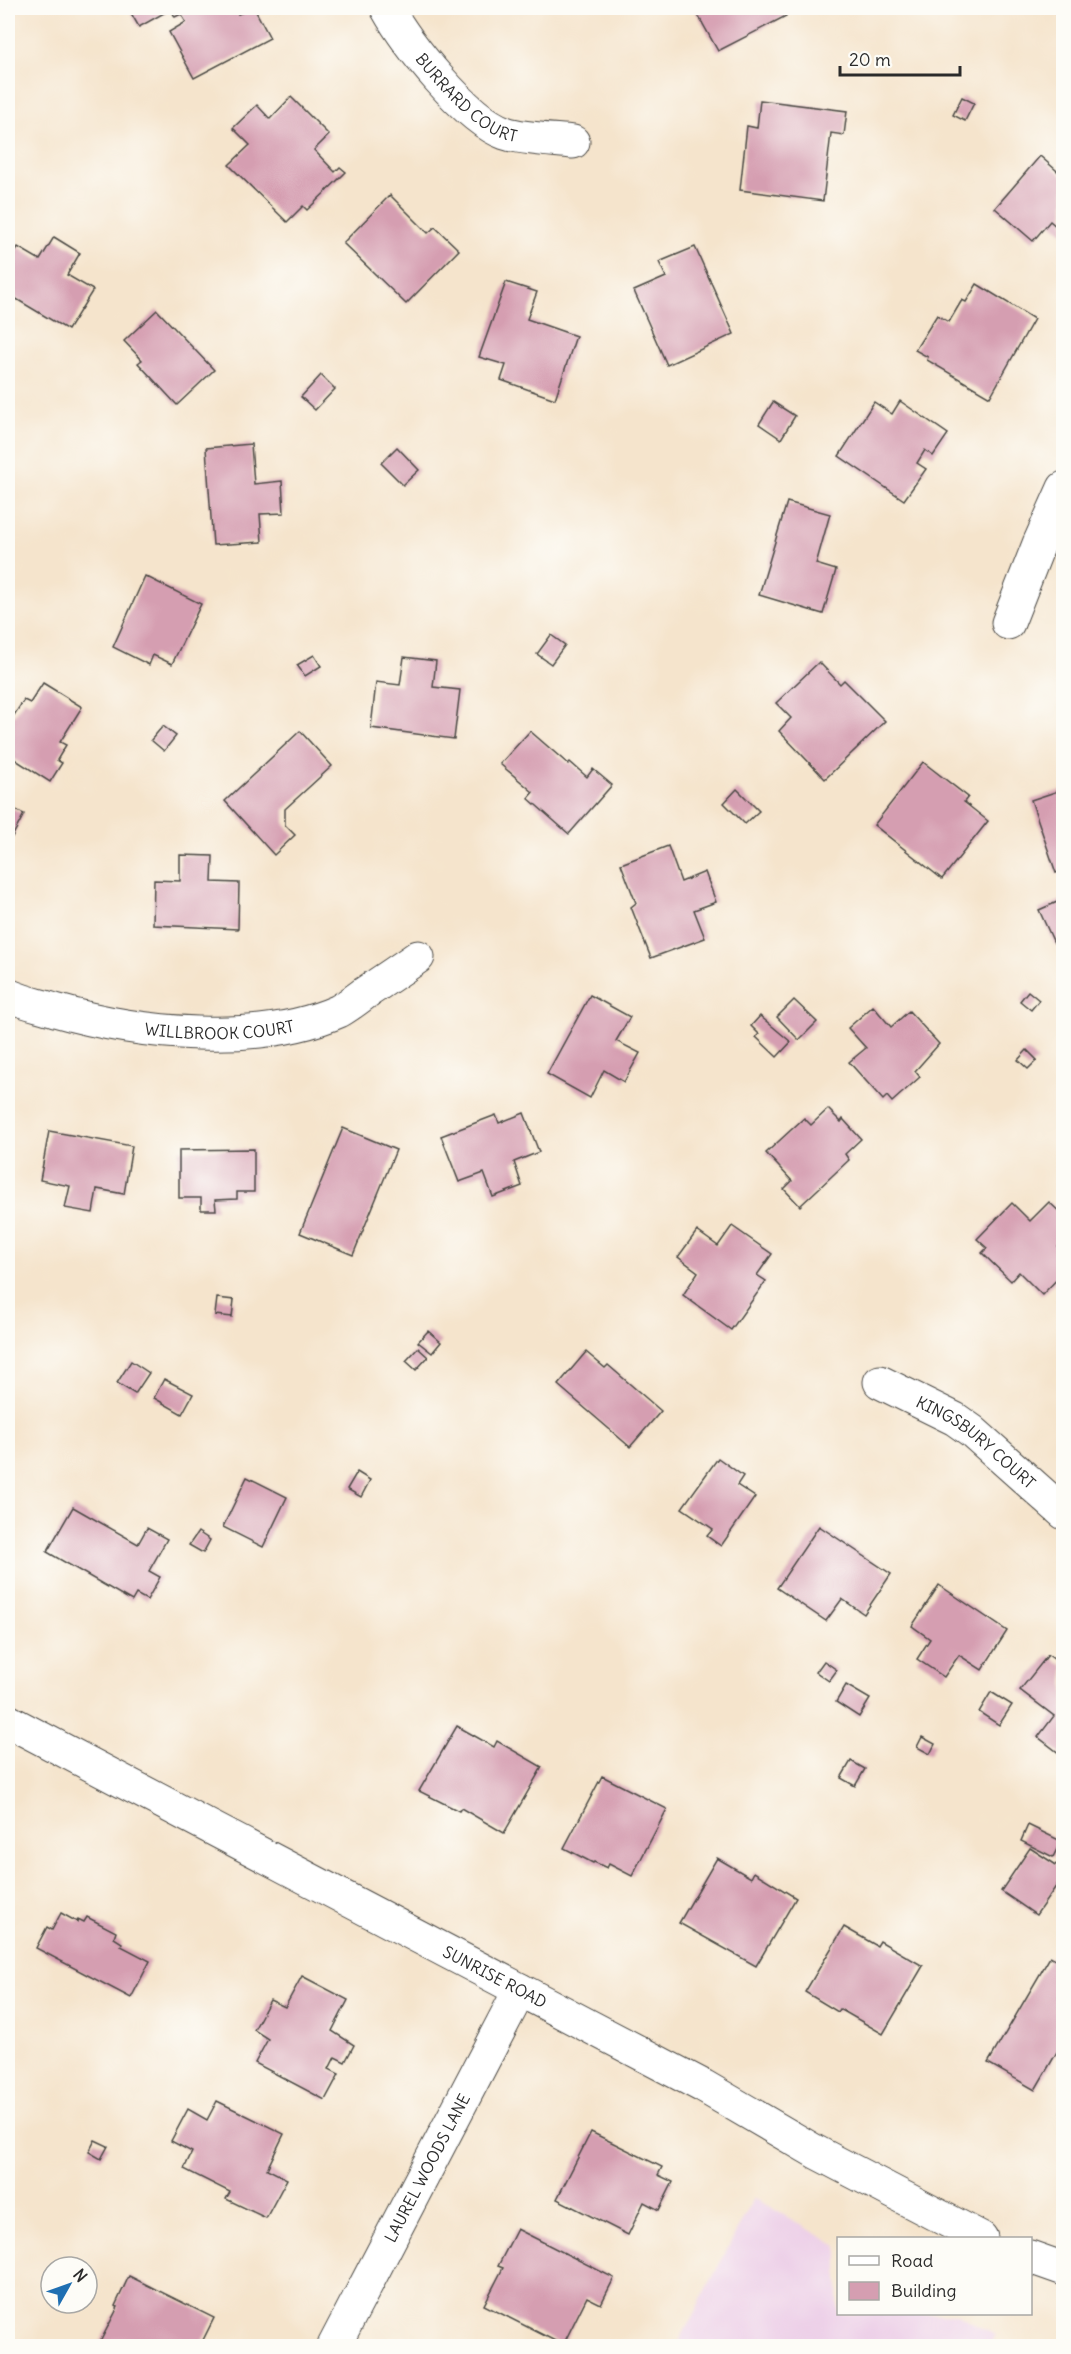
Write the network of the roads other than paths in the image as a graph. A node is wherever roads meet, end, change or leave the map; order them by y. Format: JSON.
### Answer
{"nodes":[{"id":1,"x":387,"y":8,"type":"edge"},
{"id":2,"x":573,"y":142,"type":"dead end"},
{"id":3,"x":1064,"y":488,"type":"edge"},
{"id":4,"x":1008,"y":623,"type":"dead end"},
{"id":5,"x":418,"y":957,"type":"dead end"},
{"id":6,"x":8,"y":994,"type":"edge"},
{"id":7,"x":880,"y":1382,"type":"dead end"},
{"id":8,"x":1064,"y":1513,"type":"edge"},
{"id":9,"x":8,"y":1721,"type":"edge"},
{"id":10,"x":520,"y":1990,"type":"junction"},
{"id":11,"x":979,"y":2237,"type":"edge"},
{"id":12,"x":1032,"y":2258,"type":"edge"},
{"id":13,"x":1064,"y":2269,"type":"edge"},
{"id":14,"x":334,"y":2346,"type":"edge"}],
"edges":[{"from":1,"to":2,"type":"street","name":"BURRARD COURT"},
{"from":3,"to":4,"type":"street"},
{"from":5,"to":6,"type":"street","name":"WILLBROOK COURT"},
{"from":7,"to":8,"type":"street","name":"KINGSBURY COURT"},
{"from":9,"to":10,"type":"street","name":"SUNRISE ROAD"},
{"from":10,"to":11,"type":"street","name":"SUNRISE ROAD"},
{"from":10,"to":14,"type":"street","name":"LAUREL WOODS LANE"},
{"from":12,"to":13,"type":"street"}]}
